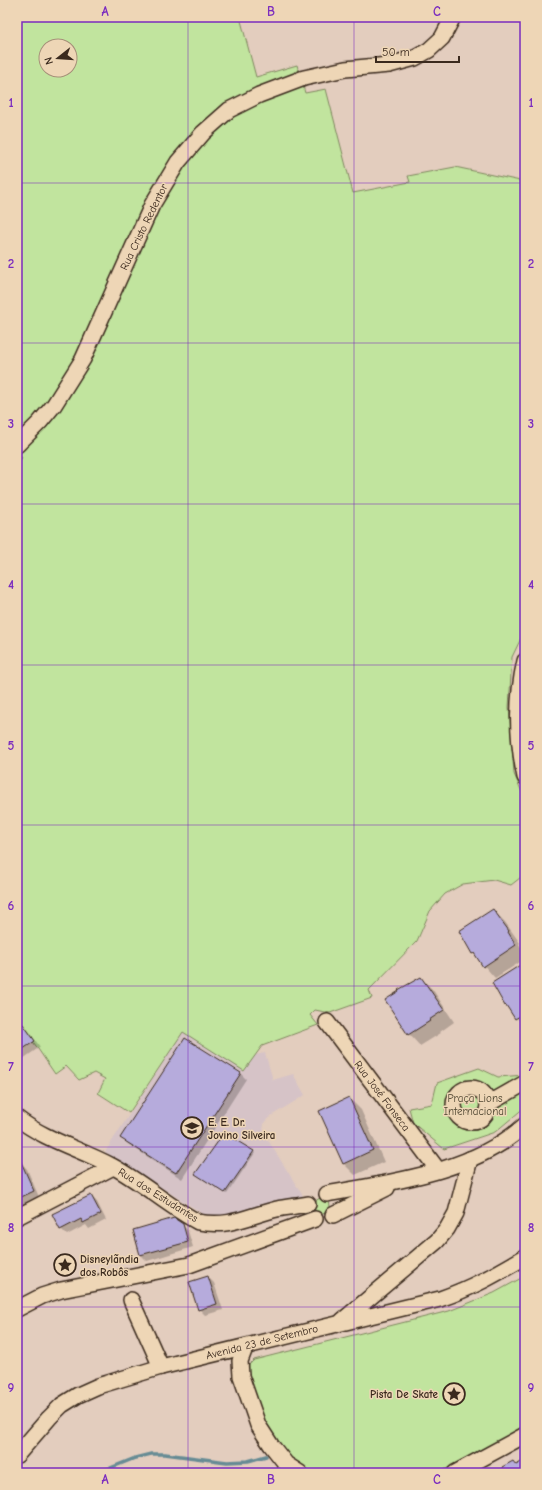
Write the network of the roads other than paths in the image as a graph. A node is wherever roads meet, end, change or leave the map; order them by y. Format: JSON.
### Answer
{"nodes":[{"id":1,"x":453,"y":17,"type":"edge"},
{"id":2,"x":17,"y":445,"type":"edge"},
{"id":3,"x":525,"y":661,"type":"edge"},
{"id":4,"x":525,"y":778,"type":"edge"},
{"id":5,"x":327,"y":1022,"type":"dead end"},
{"id":6,"x":525,"y":1083,"type":"edge"},
{"id":7,"x":488,"y":1104,"type":"dead end"},
{"id":8,"x":17,"y":1118,"type":"edge"},
{"id":9,"x":525,"y":1125,"type":"edge"},
{"id":10,"x":470,"y":1159,"type":"junction"},
{"id":11,"x":114,"y":1167,"type":"junction"},
{"id":12,"x":438,"y":1170,"type":"junction"},
{"id":13,"x":412,"y":1177,"type":"junction"},
{"id":14,"x":326,"y":1194,"type":"junction"},
{"id":15,"x":308,"y":1204,"type":"junction"},
{"id":16,"x":333,"y":1215,"type":"junction"},
{"id":17,"x":17,"y":1217,"type":"edge"},
{"id":18,"x":315,"y":1219,"type":"junction"},
{"id":19,"x":525,"y":1256,"type":"edge"},
{"id":20,"x":132,"y":1300,"type":"dead end"},
{"id":21,"x":17,"y":1309,"type":"edge"},
{"id":22,"x":340,"y":1322,"type":"junction"},
{"id":23,"x":245,"y":1348,"type":"junction"},
{"id":24,"x":162,"y":1367,"type":"junction"},
{"id":25,"x":525,"y":1435,"type":"edge"},
{"id":26,"x":17,"y":1455,"type":"edge"},
{"id":27,"x":464,"y":1471,"type":"edge"},
{"id":28,"x":300,"y":1473,"type":"edge"}],
"edges":[{"from":1,"to":2,"type":"street","name":"Rua Cristo Redentor"},
{"from":3,"to":4,"type":"street"},
{"from":5,"to":12,"type":"street","name":"Rua José Fonseca"},
{"from":6,"to":7,"type":"street"},
{"from":8,"to":11,"type":"street","name":"Rua dos Estudantes"},
{"from":9,"to":10,"type":"street"},
{"from":10,"to":12,"type":"street"},
{"from":10,"to":22,"type":"street"},
{"from":11,"to":15,"type":"street","name":"Rua dos Estudantes"},
{"from":11,"to":17,"type":"street"},
{"from":12,"to":13,"type":"street"},
{"from":13,"to":14,"type":"street"},
{"from":13,"to":16,"type":"street"},
{"from":14,"to":15,"type":"street"},
{"from":14,"to":16,"type":"street"},
{"from":15,"to":18,"type":"street"},
{"from":16,"to":18,"type":"street"},
{"from":18,"to":21,"type":"street"},
{"from":19,"to":22,"type":"street","name":"Avenida 23 de Setembro"},
{"from":20,"to":24,"type":"street"},
{"from":22,"to":23,"type":"street","name":"Avenida 23 de Setembro"},
{"from":23,"to":24,"type":"street","name":"Avenida 23 de Setembro"},
{"from":23,"to":28,"type":"street"},
{"from":24,"to":26,"type":"street","name":"Avenida 23 de Setembro"},
{"from":25,"to":27,"type":"street"}]}
